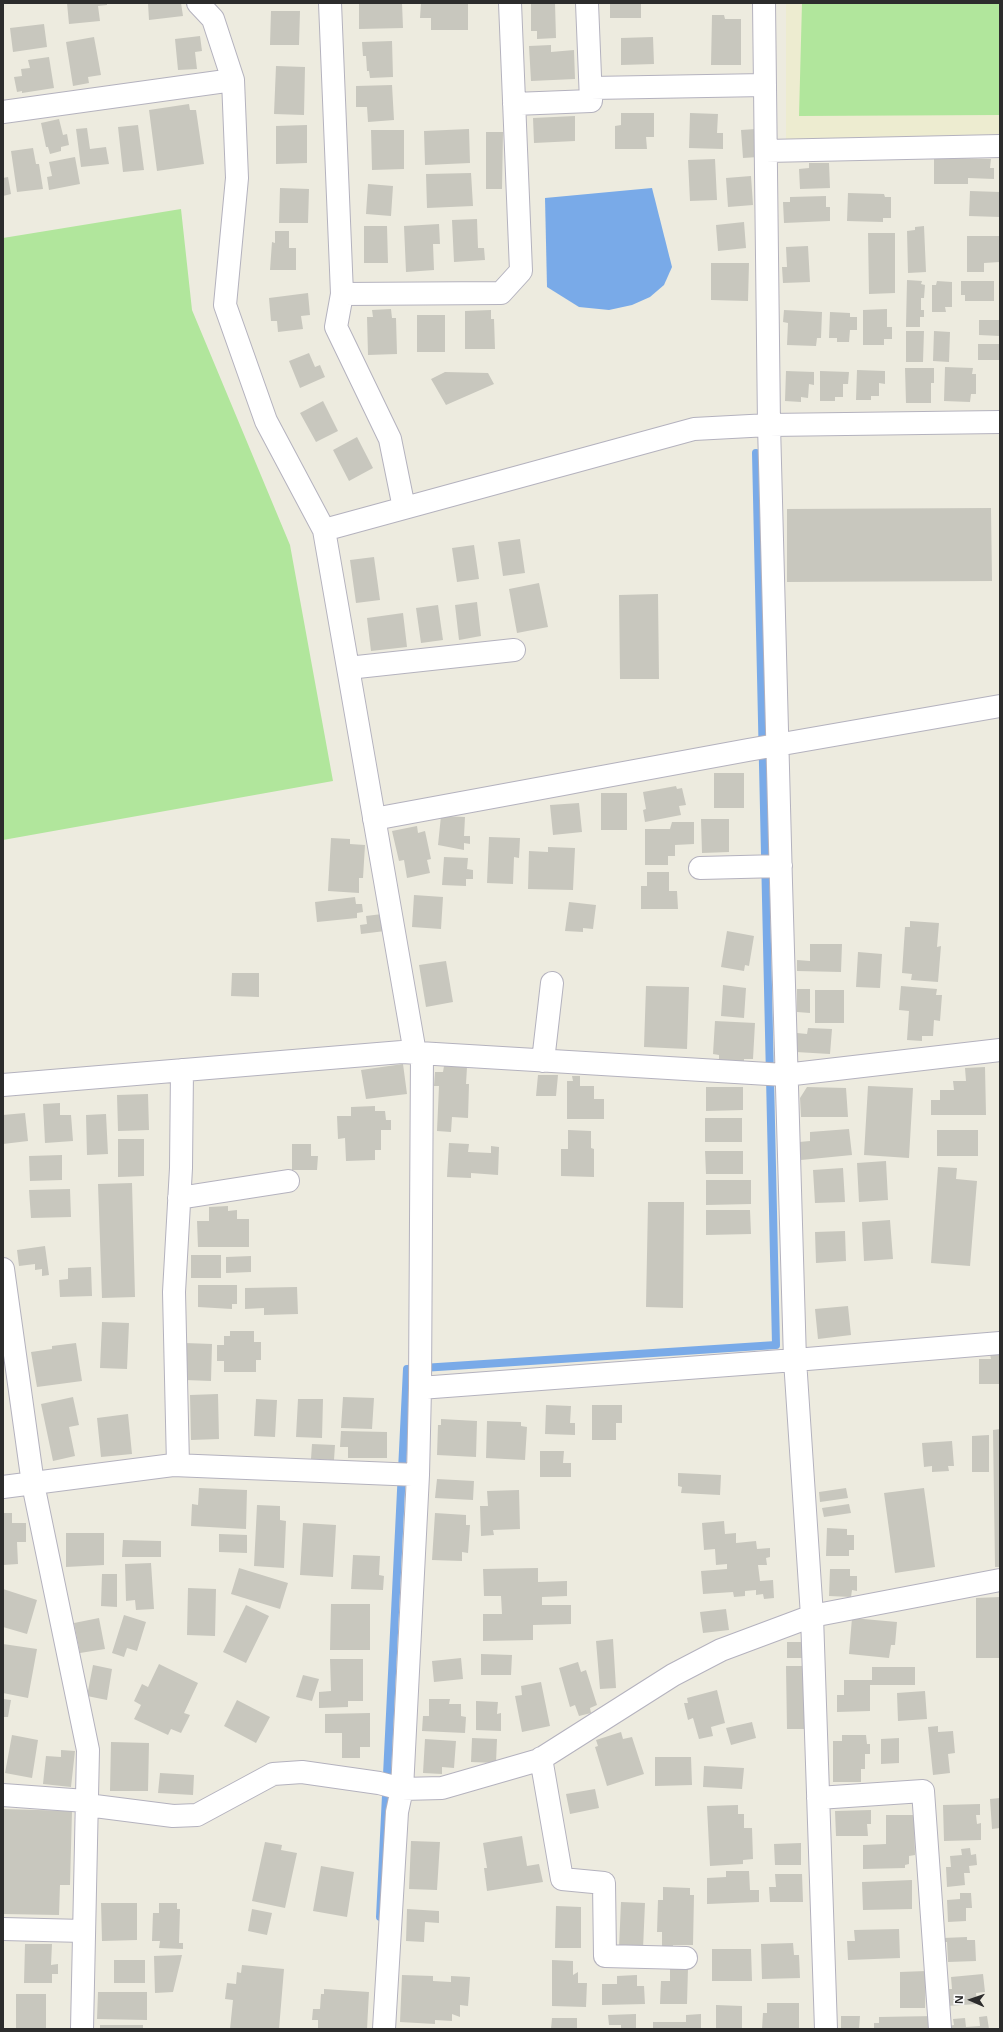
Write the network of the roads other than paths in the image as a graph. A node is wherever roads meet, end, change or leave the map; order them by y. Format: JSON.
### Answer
{"nodes":[{"id":1,"x":198,"y":3,"type":"edge"},
{"id":2,"x":330,"y":3,"type":"edge"},
{"id":3,"x":510,"y":3,"type":"edge"},
{"id":4,"x":587,"y":3,"type":"edge"},
{"id":5,"x":764,"y":3,"type":"edge"},
{"id":6,"x":233,"y":80,"type":"junction"},
{"id":7,"x":765,"y":85,"type":"junction"},
{"id":8,"x":591,"y":88,"type":"junction"},
{"id":9,"x":514,"y":104,"type":"junction"},
{"id":10,"x":3,"y":112,"type":"edge"},
{"id":11,"x":1000,"y":146,"type":"edge"},
{"id":12,"x":766,"y":151,"type":"junction"},
{"id":13,"x":342,"y":294,"type":"junction"},
{"id":14,"x":1000,"y":422,"type":"edge"},
{"id":15,"x":769,"y":425,"type":"junction"},
{"id":16,"x":404,"y":508,"type":"junction"},
{"id":17,"x":324,"y":530,"type":"junction"},
{"id":18,"x":514,"y":650,"type":"dead end"},
{"id":19,"x":348,"y":668,"type":"junction"},
{"id":20,"x":1000,"y":706,"type":"edge"},
{"id":21,"x":778,"y":745,"type":"junction"},
{"id":22,"x":374,"y":819,"type":"junction"},
{"id":23,"x":781,"y":866,"type":"junction"},
{"id":24,"x":700,"y":868,"type":"dead end"},
{"id":25,"x":552,"y":983,"type":"dead end"},
{"id":26,"x":1000,"y":1050,"type":"edge"},
{"id":27,"x":418,"y":1053,"type":"junction"},
{"id":28,"x":543,"y":1060,"type":"junction"},
{"id":29,"x":182,"y":1070,"type":"junction"},
{"id":30,"x":785,"y":1075,"type":"junction"},
{"id":31,"x":3,"y":1085,"type":"edge"},
{"id":32,"x":288,"y":1181,"type":"dead end"},
{"id":33,"x":179,"y":1198,"type":"junction"},
{"id":34,"x":3,"y":1269,"type":"edge"},
{"id":35,"x":1000,"y":1342,"type":"edge"},
{"id":36,"x":795,"y":1360,"type":"junction"},
{"id":37,"x":420,"y":1388,"type":"junction"},
{"id":38,"x":178,"y":1465,"type":"junction"},
{"id":39,"x":418,"y":1474,"type":"junction"},
{"id":40,"x":33,"y":1484,"type":"junction"},
{"id":41,"x":3,"y":1488,"type":"edge"},
{"id":42,"x":1000,"y":1580,"type":"edge"},
{"id":43,"x":812,"y":1616,"type":"junction"},
{"id":44,"x":541,"y":1758,"type":"junction"},
{"id":45,"x":402,"y":1789,"type":"junction"},
{"id":46,"x":3,"y":1795,"type":"edge"},
{"id":47,"x":818,"y":1798,"type":"junction"},
{"id":48,"x":86,"y":1803,"type":"junction"},
{"id":49,"x":3,"y":1929,"type":"edge"},
{"id":50,"x":84,"y":1931,"type":"junction"},
{"id":51,"x":686,"y":1958,"type":"dead end"},
{"id":52,"x":82,"y":2029,"type":"edge"},
{"id":53,"x":384,"y":2029,"type":"edge"},
{"id":54,"x":826,"y":2029,"type":"edge"},
{"id":55,"x":940,"y":2029,"type":"edge"}],
"edges":[{"from":1,"to":6,"type":"street"},
{"from":2,"to":13,"type":"street"},
{"from":3,"to":9,"type":"street"},
{"from":4,"to":8,"type":"street"},
{"from":5,"to":7,"type":"street"},
{"from":6,"to":10,"type":"street"},
{"from":6,"to":17,"type":"street"},
{"from":7,"to":8,"type":"street"},
{"from":7,"to":12,"type":"street"},
{"from":8,"to":9,"type":"street"},
{"from":9,"to":13,"type":"street"},
{"from":11,"to":12,"type":"street"},
{"from":12,"to":15,"type":"street"},
{"from":13,"to":16,"type":"street"},
{"from":14,"to":15,"type":"street"},
{"from":15,"to":16,"type":"street"},
{"from":15,"to":21,"type":"street"},
{"from":16,"to":17,"type":"street"},
{"from":17,"to":19,"type":"street"},
{"from":18,"to":19,"type":"street"},
{"from":19,"to":22,"type":"street"},
{"from":20,"to":21,"type":"street"},
{"from":21,"to":22,"type":"street"},
{"from":21,"to":23,"type":"street"},
{"from":22,"to":27,"type":"street"},
{"from":23,"to":24,"type":"street"},
{"from":23,"to":30,"type":"street"},
{"from":25,"to":28,"type":"street"},
{"from":26,"to":30,"type":"street"},
{"from":27,"to":28,"type":"street"},
{"from":27,"to":29,"type":"street"},
{"from":27,"to":37,"type":"street"},
{"from":28,"to":30,"type":"street"},
{"from":29,"to":31,"type":"street"},
{"from":29,"to":33,"type":"street"},
{"from":30,"to":36,"type":"street"},
{"from":32,"to":33,"type":"street"},
{"from":33,"to":38,"type":"street"},
{"from":34,"to":40,"type":"street"},
{"from":35,"to":36,"type":"street"},
{"from":36,"to":37,"type":"street"},
{"from":36,"to":43,"type":"street"},
{"from":37,"to":39,"type":"street"},
{"from":38,"to":39,"type":"street"},
{"from":38,"to":40,"type":"street"},
{"from":39,"to":45,"type":"street"},
{"from":40,"to":41,"type":"street"},
{"from":40,"to":48,"type":"street"},
{"from":42,"to":43,"type":"street"},
{"from":43,"to":44,"type":"street"},
{"from":43,"to":47,"type":"street"},
{"from":44,"to":45,"type":"street"},
{"from":44,"to":51,"type":"street"},
{"from":45,"to":48,"type":"street"},
{"from":45,"to":53,"type":"street"},
{"from":46,"to":48,"type":"street"},
{"from":47,"to":54,"type":"street"},
{"from":47,"to":55,"type":"street"},
{"from":48,"to":50,"type":"street"},
{"from":49,"to":50,"type":"street"},
{"from":50,"to":52,"type":"street"}]}
